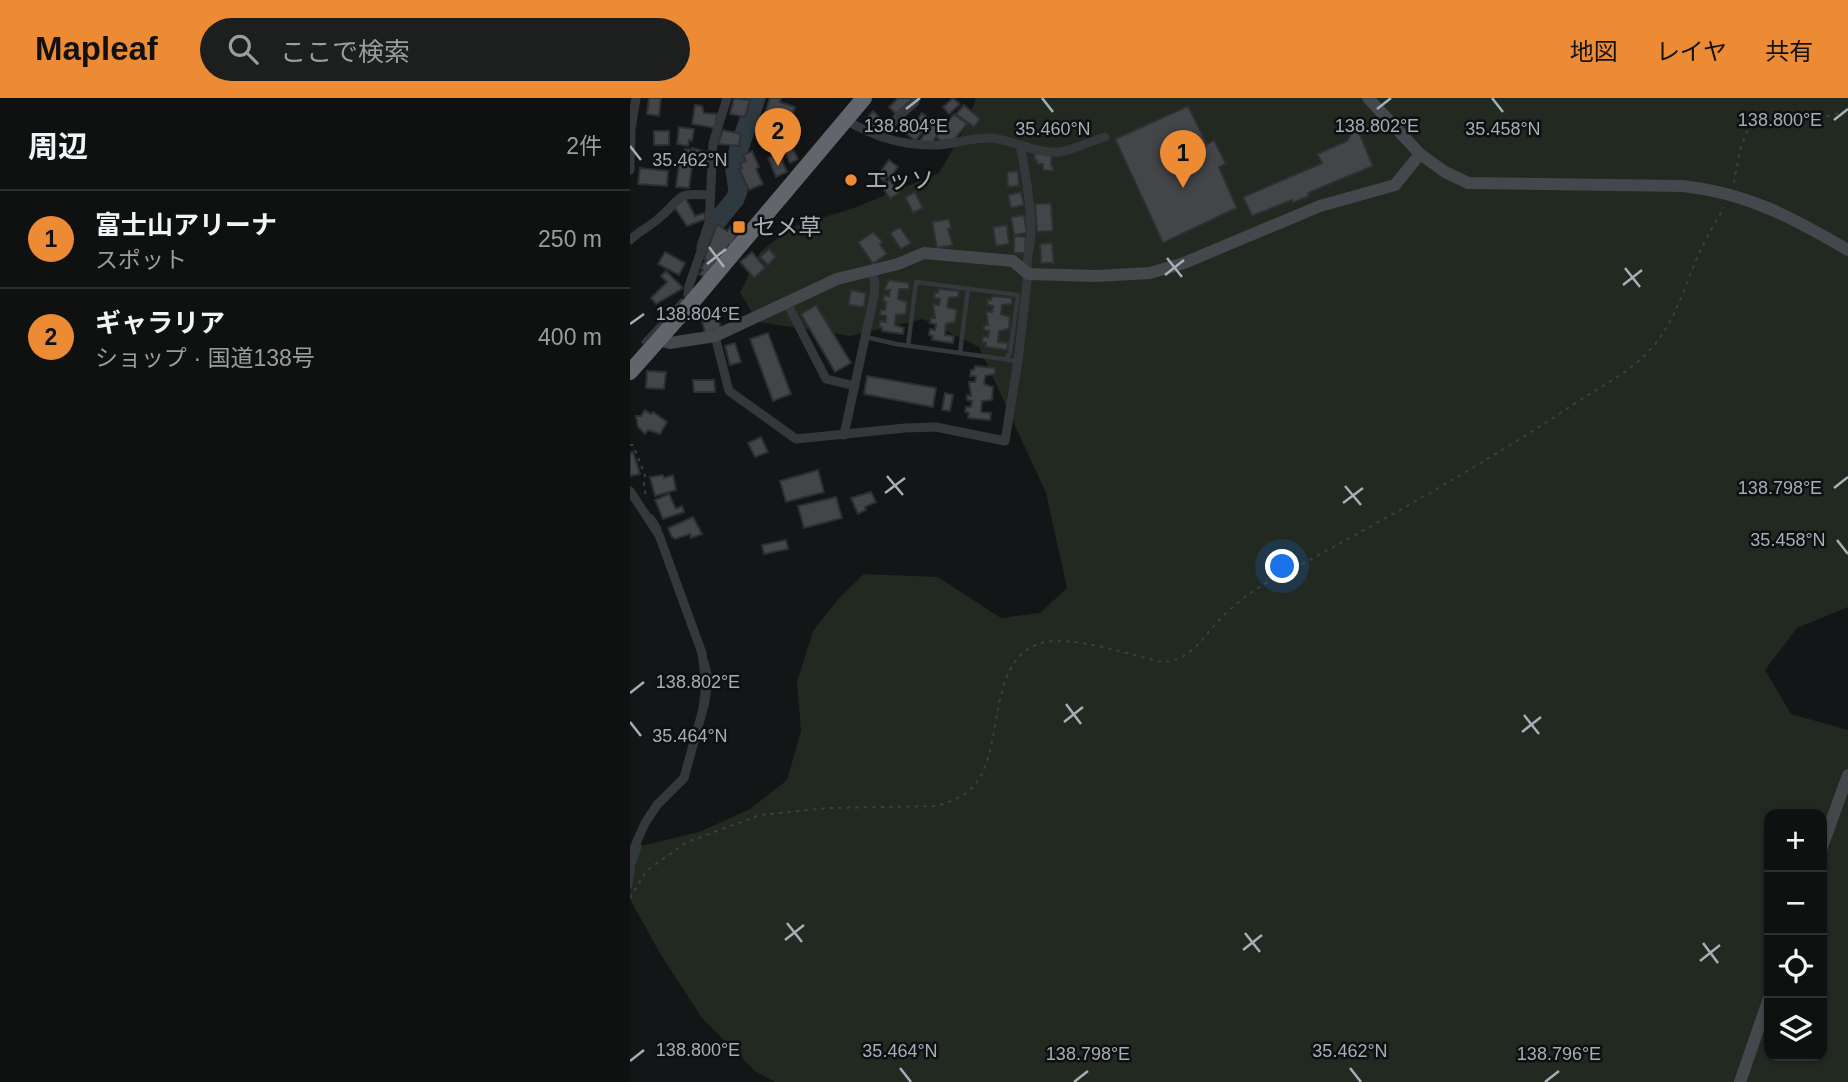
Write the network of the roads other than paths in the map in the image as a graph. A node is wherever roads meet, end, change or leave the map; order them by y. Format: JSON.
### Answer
{"nodes":[{"id":1,"x":636,"y":98,"type":"edge"},
{"id":2,"x":727,"y":98,"type":"edge"},
{"id":3,"x":864,"y":98,"type":"edge"},
{"id":4,"x":1375,"y":100,"type":"edge"},
{"id":5,"x":915,"y":102,"type":"dead end"},
{"id":6,"x":846,"y":120,"type":"junction"},
{"id":7,"x":630,"y":129,"type":"edge"},
{"id":8,"x":882,"y":137,"type":"junction"},
{"id":9,"x":1105,"y":137,"type":"dead end"},
{"id":10,"x":1020,"y":145,"type":"junction"},
{"id":11,"x":1420,"y":153,"type":"junction"},
{"id":12,"x":630,"y":170,"type":"edge"},
{"id":13,"x":710,"y":195,"type":"junction"},
{"id":14,"x":630,"y":240,"type":"edge"},
{"id":15,"x":1848,"y":250,"type":"edge"},
{"id":16,"x":872,"y":270,"type":"junction"},
{"id":17,"x":1028,"y":274,"type":"junction"},
{"id":18,"x":968,"y":289,"type":"junction"},
{"id":19,"x":694,"y":301,"type":"junction"},
{"id":20,"x":787,"y":303,"type":"junction"},
{"id":21,"x":715,"y":336,"type":"junction"},
{"id":22,"x":866,"y":337,"type":"junction"},
{"id":23,"x":659,"y":340,"type":"junction"},
{"id":24,"x":908,"y":346,"type":"junction"},
{"id":25,"x":960,"y":353,"type":"junction"},
{"id":26,"x":1006,"y":359,"type":"junction"},
{"id":27,"x":1018,"y":361,"type":"junction"},
{"id":28,"x":630,"y":372,"type":"edge"},
{"id":29,"x":855,"y":386,"type":"junction"},
{"id":30,"x":844,"y":435,"type":"junction"},
{"id":31,"x":630,"y":491,"type":"edge"},
{"id":32,"x":1848,"y":775,"type":"edge"},
{"id":33,"x":1827,"y":833,"type":"edge"},
{"id":34,"x":630,"y":868,"type":"edge"},
{"id":35,"x":1764,"y":1012,"type":"edge"},
{"id":36,"x":1740,"y":1082,"type":"edge"}],
"edges":[{"from":1,"to":7,"type":"street"},
{"from":2,"to":13,"type":"street"},
{"from":3,"to":6,"type":"highway"},
{"from":4,"to":11,"type":"street"},
{"from":5,"to":8,"type":"street"},
{"from":6,"to":8,"type":"street"},
{"from":6,"to":19,"type":"highway"},
{"from":7,"to":12,"type":"street"},
{"from":8,"to":10,"type":"street"},
{"from":9,"to":10,"type":"street"},
{"from":10,"to":17,"type":"street"},
{"from":11,"to":15,"type":"street"},
{"from":11,"to":17,"type":"street"},
{"from":13,"to":14,"type":"street"},
{"from":13,"to":19,"type":"street"},
{"from":16,"to":17,"type":"street"},
{"from":16,"to":20,"type":"street"},
{"from":16,"to":22,"type":"street"},
{"from":17,"to":27,"type":"street"},
{"from":18,"to":24,"type":"lane"},
{"from":18,"to":25,"type":"lane"},
{"from":18,"to":26,"type":"lane"},
{"from":19,"to":23,"type":"highway"},
{"from":20,"to":21,"type":"street"},
{"from":20,"to":29,"type":"street"},
{"from":21,"to":23,"type":"street"},
{"from":21,"to":30,"type":"street"},
{"from":22,"to":24,"type":"lane"},
{"from":22,"to":29,"type":"street"},
{"from":23,"to":28,"type":"highway"},
{"from":24,"to":25,"type":"lane"},
{"from":25,"to":26,"type":"lane"},
{"from":26,"to":27,"type":"lane"},
{"from":27,"to":30,"type":"street"},
{"from":29,"to":30,"type":"street"},
{"from":31,"to":34,"type":"street"},
{"from":32,"to":33,"type":"street"},
{"from":35,"to":36,"type":"street"}]}
